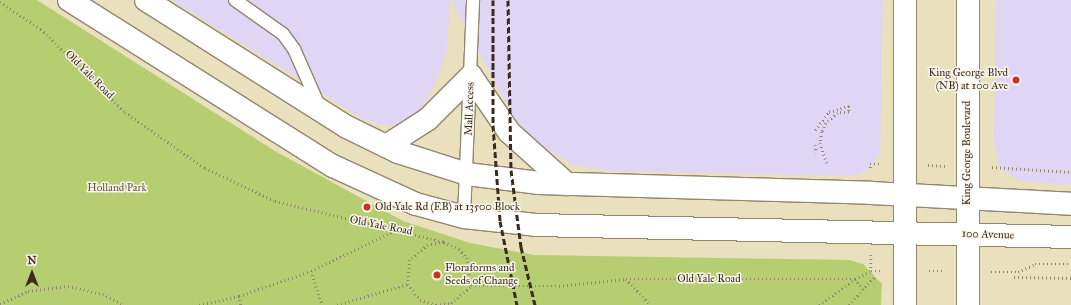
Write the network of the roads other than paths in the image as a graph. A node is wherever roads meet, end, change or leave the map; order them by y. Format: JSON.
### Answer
{"nodes":[{"id":1,"x":69,"y":0,"type":"edge"},
{"id":2,"x":146,"y":0,"type":"edge"},
{"id":3,"x":235,"y":0,"type":"edge"},
{"id":4,"x":473,"y":0,"type":"edge"},
{"id":5,"x":905,"y":0,"type":"edge"},
{"id":6,"x":968,"y":0,"type":"edge"},
{"id":7,"x":471,"y":76,"type":"junction"},
{"id":8,"x":322,"y":111,"type":"junction"},
{"id":9,"x":386,"y":146,"type":"junction"},
{"id":10,"x":467,"y":174,"type":"junction"},
{"id":11,"x":567,"y":184,"type":"junction"},
{"id":12,"x":904,"y":195,"type":"junction"},
{"id":13,"x":967,"y":200,"type":"junction"},
{"id":14,"x":1071,"y":204,"type":"edge"},
{"id":15,"x":464,"y":217,"type":"junction"},
{"id":16,"x":904,"y":233,"type":"junction"},
{"id":17,"x":967,"y":234,"type":"junction"},
{"id":18,"x":1071,"y":237,"type":"edge"},
{"id":19,"x":905,"y":305,"type":"edge"},
{"id":20,"x":968,"y":305,"type":"edge"}],
"edges":[{"from":1,"to":15,"type":"main road"},
{"from":2,"to":8,"type":"main road"},
{"from":3,"to":8,"type":"lane"},
{"from":4,"to":7,"type":"lane","name":"Mall Access"},
{"from":5,"to":12,"type":"main road"},
{"from":6,"to":13,"type":"main road","name":"King George Boulevard"},
{"from":7,"to":9,"type":"main road"},
{"from":7,"to":10,"type":"lane","name":"Mall Access"},
{"from":7,"to":11,"type":"main road"},
{"from":8,"to":9,"type":"main road"},
{"from":9,"to":10,"type":"main road"},
{"from":10,"to":11,"type":"main road"},
{"from":10,"to":15,"type":"lane","name":"Mall Access"},
{"from":11,"to":12,"type":"main road"},
{"from":12,"to":13,"type":"main road"},
{"from":12,"to":16,"type":"main road"},
{"from":13,"to":14,"type":"main road"},
{"from":13,"to":17,"type":"main road","name":"King George Boulevard"},
{"from":15,"to":16,"type":"main road"},
{"from":16,"to":17,"type":"main road","name":"100 Avenue"},
{"from":16,"to":19,"type":"main road"},
{"from":17,"to":18,"type":"main road","name":"100 Avenue"},
{"from":17,"to":20,"type":"main road","name":"King George Boulevard"}]}
